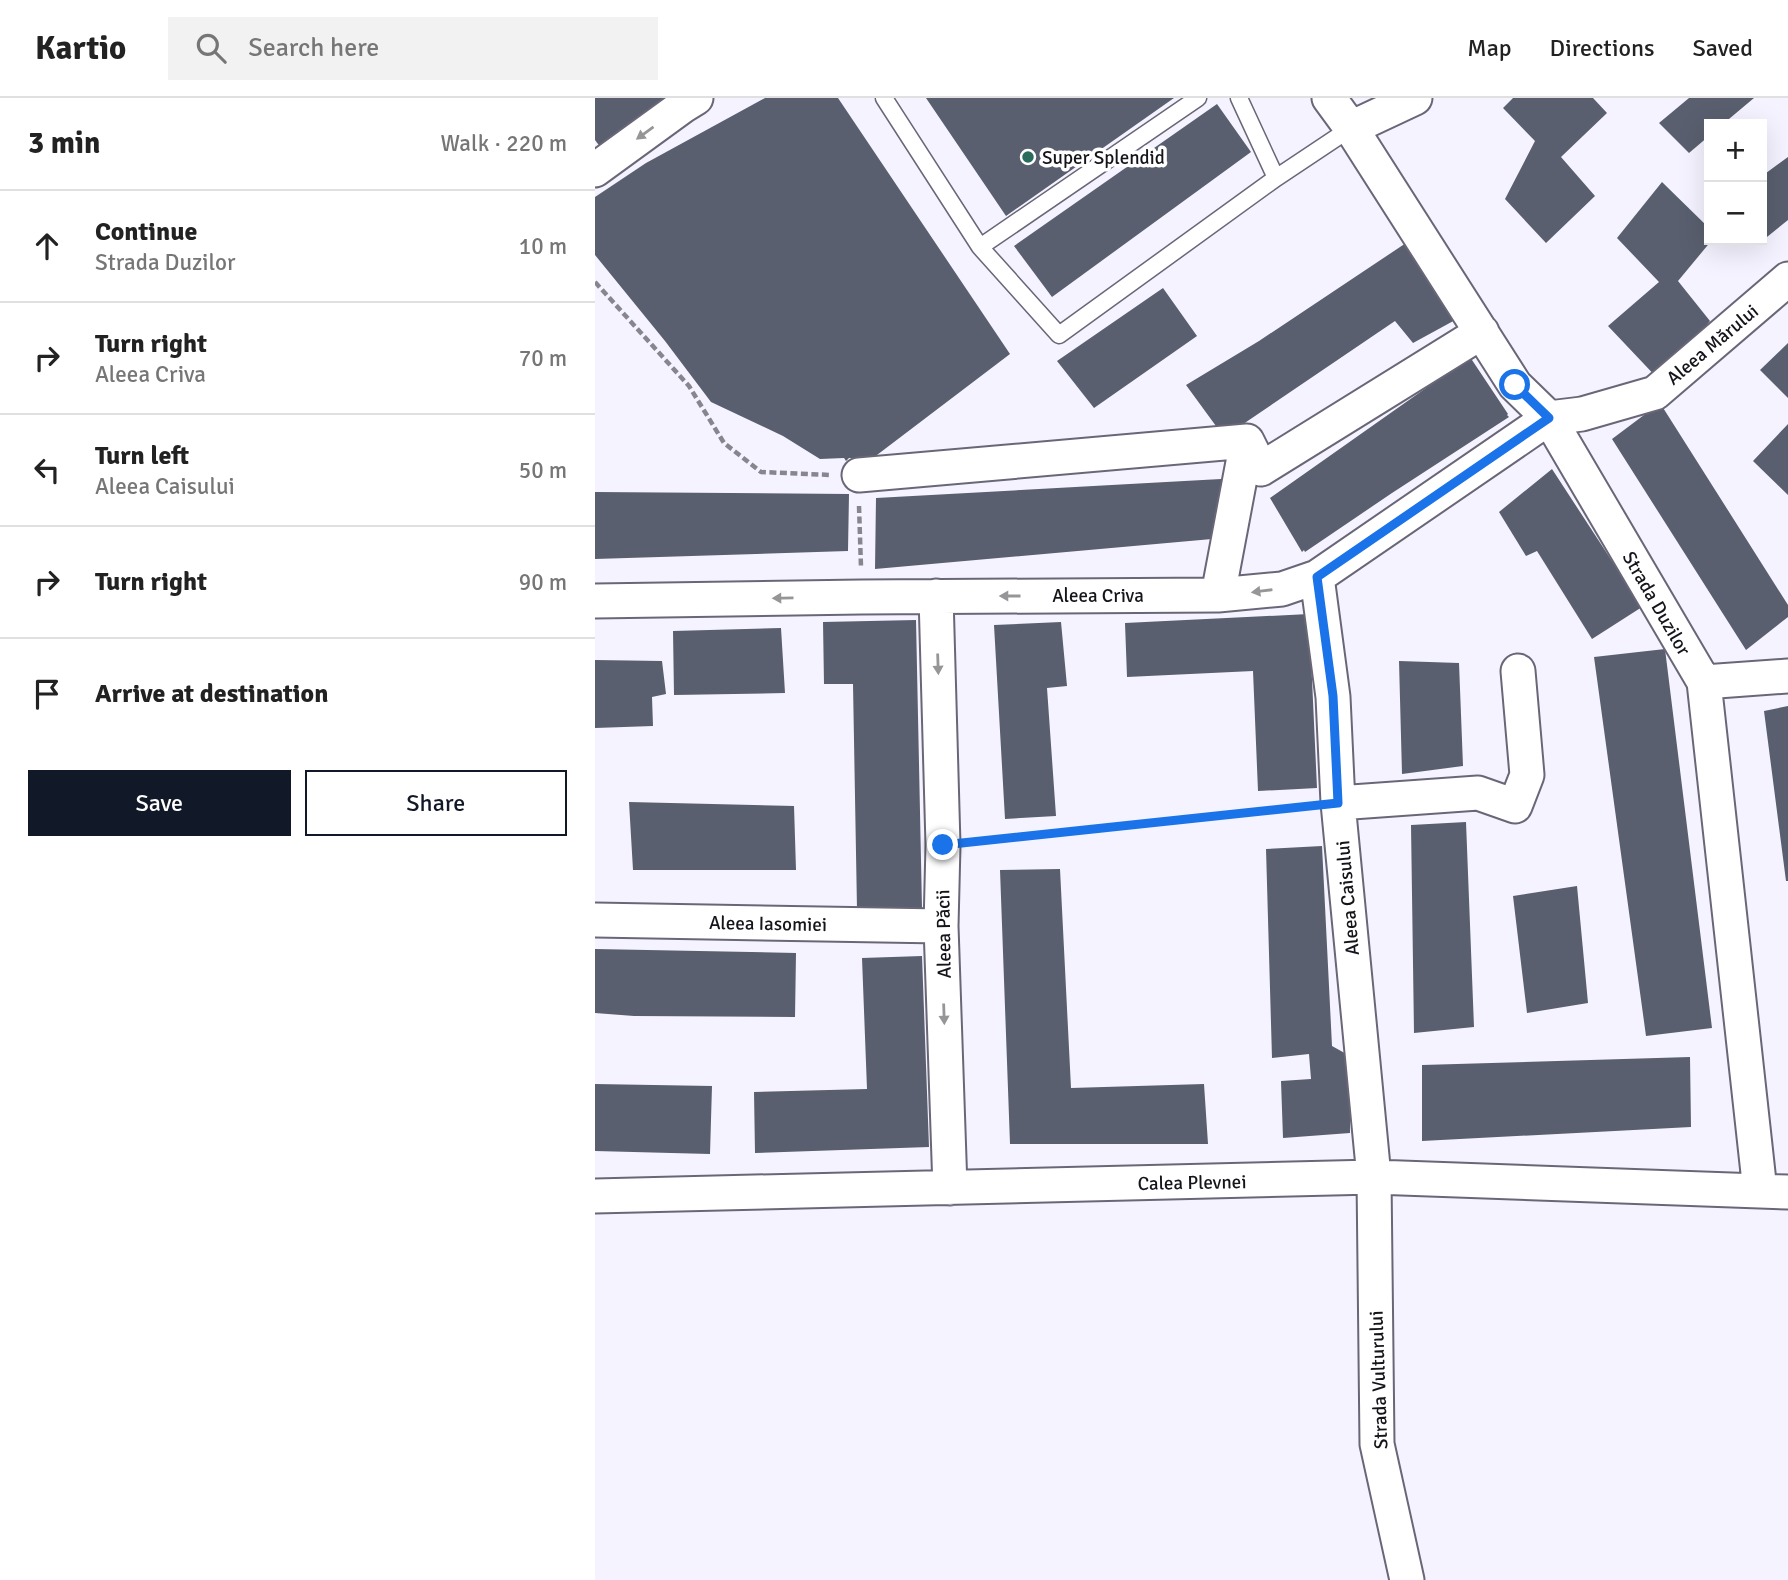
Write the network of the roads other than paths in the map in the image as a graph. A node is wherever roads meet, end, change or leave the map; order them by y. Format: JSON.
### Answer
{"nodes":[{"id":1,"x":696,"y":98,"type":"edge"},
{"id":2,"x":884,"y":98,"type":"edge"},
{"id":3,"x":1198,"y":98,"type":"edge"},
{"id":4,"x":1239,"y":98,"type":"edge"},
{"id":5,"x":1329,"y":98,"type":"edge"},
{"id":6,"x":1415,"y":98,"type":"edge"},
{"id":7,"x":1351,"y":128,"type":"junction"},
{"id":8,"x":595,"y":170,"type":"edge"},
{"id":9,"x":1276,"y":178,"type":"junction"},
{"id":10,"x":980,"y":247,"type":"junction"},
{"id":11,"x":1788,"y":279,"type":"edge"},
{"id":12,"x":1482,"y":332,"type":"junction"},
{"id":13,"x":1549,"y":418,"type":"junction"},
{"id":14,"x":1247,"y":441,"type":"junction"},
{"id":15,"x":859,"y":475,"type":"road end"},
{"id":16,"x":1317,"y":577,"type":"junction"},
{"id":17,"x":1218,"y":595,"type":"junction"},
{"id":18,"x":936,"y":596,"type":"junction"},
{"id":19,"x":595,"y":601,"type":"edge"},
{"id":20,"x":1518,"y":671,"type":"dead end"},
{"id":21,"x":1788,"y":676,"type":"edge"},
{"id":22,"x":1704,"y":682,"type":"junction"},
{"id":23,"x":1338,"y":803,"type":"junction"},
{"id":24,"x":595,"y":920,"type":"edge"},
{"id":25,"x":941,"y":926,"type":"junction"},
{"id":26,"x":1374,"y":1177,"type":"junction"},
{"id":27,"x":950,"y":1188,"type":"junction"},
{"id":28,"x":1774,"y":1191,"type":"edge"},
{"id":29,"x":595,"y":1196,"type":"edge"},
{"id":30,"x":1406,"y":1580,"type":"edge"}],
"edges":[{"from":1,"to":8,"type":"street","one_way":true},
{"from":2,"to":10,"type":"lane"},
{"from":3,"to":10,"type":"lane"},
{"from":4,"to":9,"type":"lane"},
{"from":5,"to":7,"type":"street","name":"Strada Duzilor"},
{"from":6,"to":7,"type":"street"},
{"from":7,"to":9,"type":"lane"},
{"from":7,"to":12,"type":"street","name":"Strada Duzilor"},
{"from":9,"to":10,"type":"lane"},
{"from":11,"to":13,"type":"street","name":"Aleea Mărului"},
{"from":12,"to":13,"type":"street","name":"Strada Duzilor"},
{"from":12,"to":14,"type":"street"},
{"from":13,"to":16,"type":"street","name":"Aleea Criva"},
{"from":13,"to":22,"type":"street","name":"Strada Duzilor"},
{"from":14,"to":15,"type":"street"},
{"from":14,"to":17,"type":"street"},
{"from":16,"to":17,"type":"street","name":"Aleea Criva","one_way":true},
{"from":16,"to":23,"type":"street","name":"Aleea Caisului"},
{"from":17,"to":18,"type":"street","name":"Aleea Criva","one_way":true},
{"from":18,"to":19,"type":"street","name":"Aleea Criva","one_way":true},
{"from":18,"to":25,"type":"street","name":"Aleea Păcii","one_way":true},
{"from":20,"to":23,"type":"street"},
{"from":21,"to":22,"type":"street"},
{"from":22,"to":28,"type":"street","name":"Strada Duzilor"},
{"from":23,"to":26,"type":"street","name":"Aleea Caisului"},
{"from":24,"to":25,"type":"street","name":"Aleea Iasomiei"},
{"from":25,"to":27,"type":"street","name":"Aleea Păcii","one_way":true},
{"from":26,"to":27,"type":"street","name":"Calea Plevnei"},
{"from":26,"to":28,"type":"street","name":"Calea Plevnei"},
{"from":26,"to":30,"type":"street","name":"Strada Vulturului"},
{"from":27,"to":29,"type":"street","name":"Calea Plevnei"}]}
